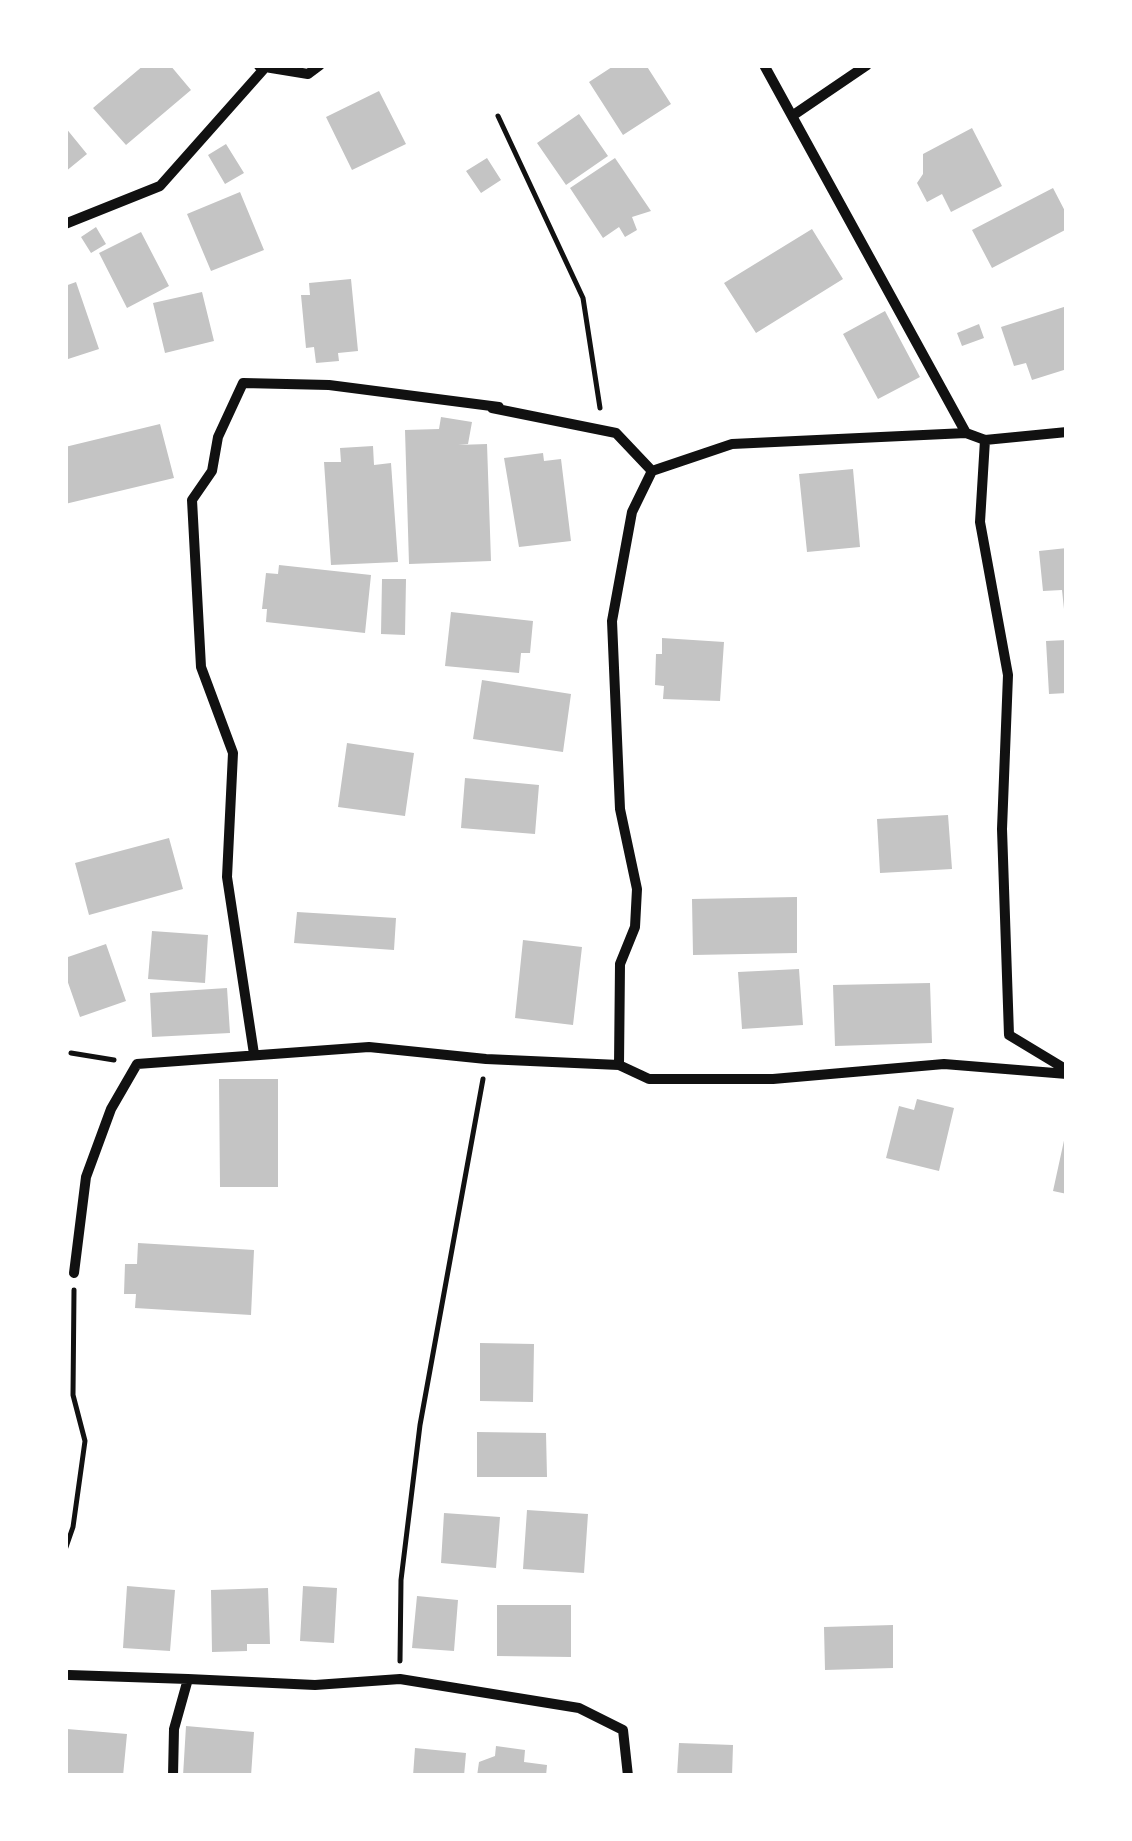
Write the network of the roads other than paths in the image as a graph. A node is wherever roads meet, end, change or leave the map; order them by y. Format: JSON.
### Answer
{"nodes":[{"id":1,"x":320,"y":65,"type":"edge"},
{"id":2,"x":764,"y":65,"type":"edge"},
{"id":3,"x":866,"y":65,"type":"edge"},
{"id":4,"x":261,"y":67,"type":"edge"},
{"id":5,"x":792,"y":116,"type":"junction"},
{"id":6,"x":65,"y":224,"type":"edge"},
{"id":7,"x":468,"y":403,"type":"junction"},
{"id":8,"x":498,"y":407,"type":"dead end"},
{"id":9,"x":966,"y":432,"type":"junction"},
{"id":10,"x":1067,"y":432,"type":"edge"},
{"id":11,"x":985,"y":440,"type":"junction"},
{"id":12,"x":652,"y":470,"type":"junction"},
{"id":13,"x":254,"y":1054,"type":"junction"},
{"id":14,"x":619,"y":1066,"type":"junction"},
{"id":15,"x":1067,"y":1072,"type":"edge"},
{"id":16,"x":74,"y":1273,"type":"dead end"},
{"id":17,"x":69,"y":1676,"type":"dead end"},
{"id":18,"x":188,"y":1679,"type":"junction"},
{"id":19,"x":173,"y":1776,"type":"edge"},
{"id":20,"x":628,"y":1776,"type":"edge"}],
"edges":[{"from":1,"to":4,"type":"street"},
{"from":2,"to":5,"type":"street"},
{"from":3,"to":5,"type":"street"},
{"from":4,"to":6,"type":"street"},
{"from":5,"to":9,"type":"street"},
{"from":7,"to":8,"type":"street"},
{"from":7,"to":12,"type":"street"},
{"from":7,"to":13,"type":"street"},
{"from":9,"to":11,"type":"street"},
{"from":9,"to":12,"type":"street"},
{"from":10,"to":11,"type":"street"},
{"from":11,"to":15,"type":"street"},
{"from":12,"to":14,"type":"street"},
{"from":13,"to":14,"type":"street"},
{"from":13,"to":16,"type":"street"},
{"from":14,"to":15,"type":"street"},
{"from":17,"to":18,"type":"street"},
{"from":18,"to":19,"type":"street"},
{"from":18,"to":20,"type":"street"}]}
